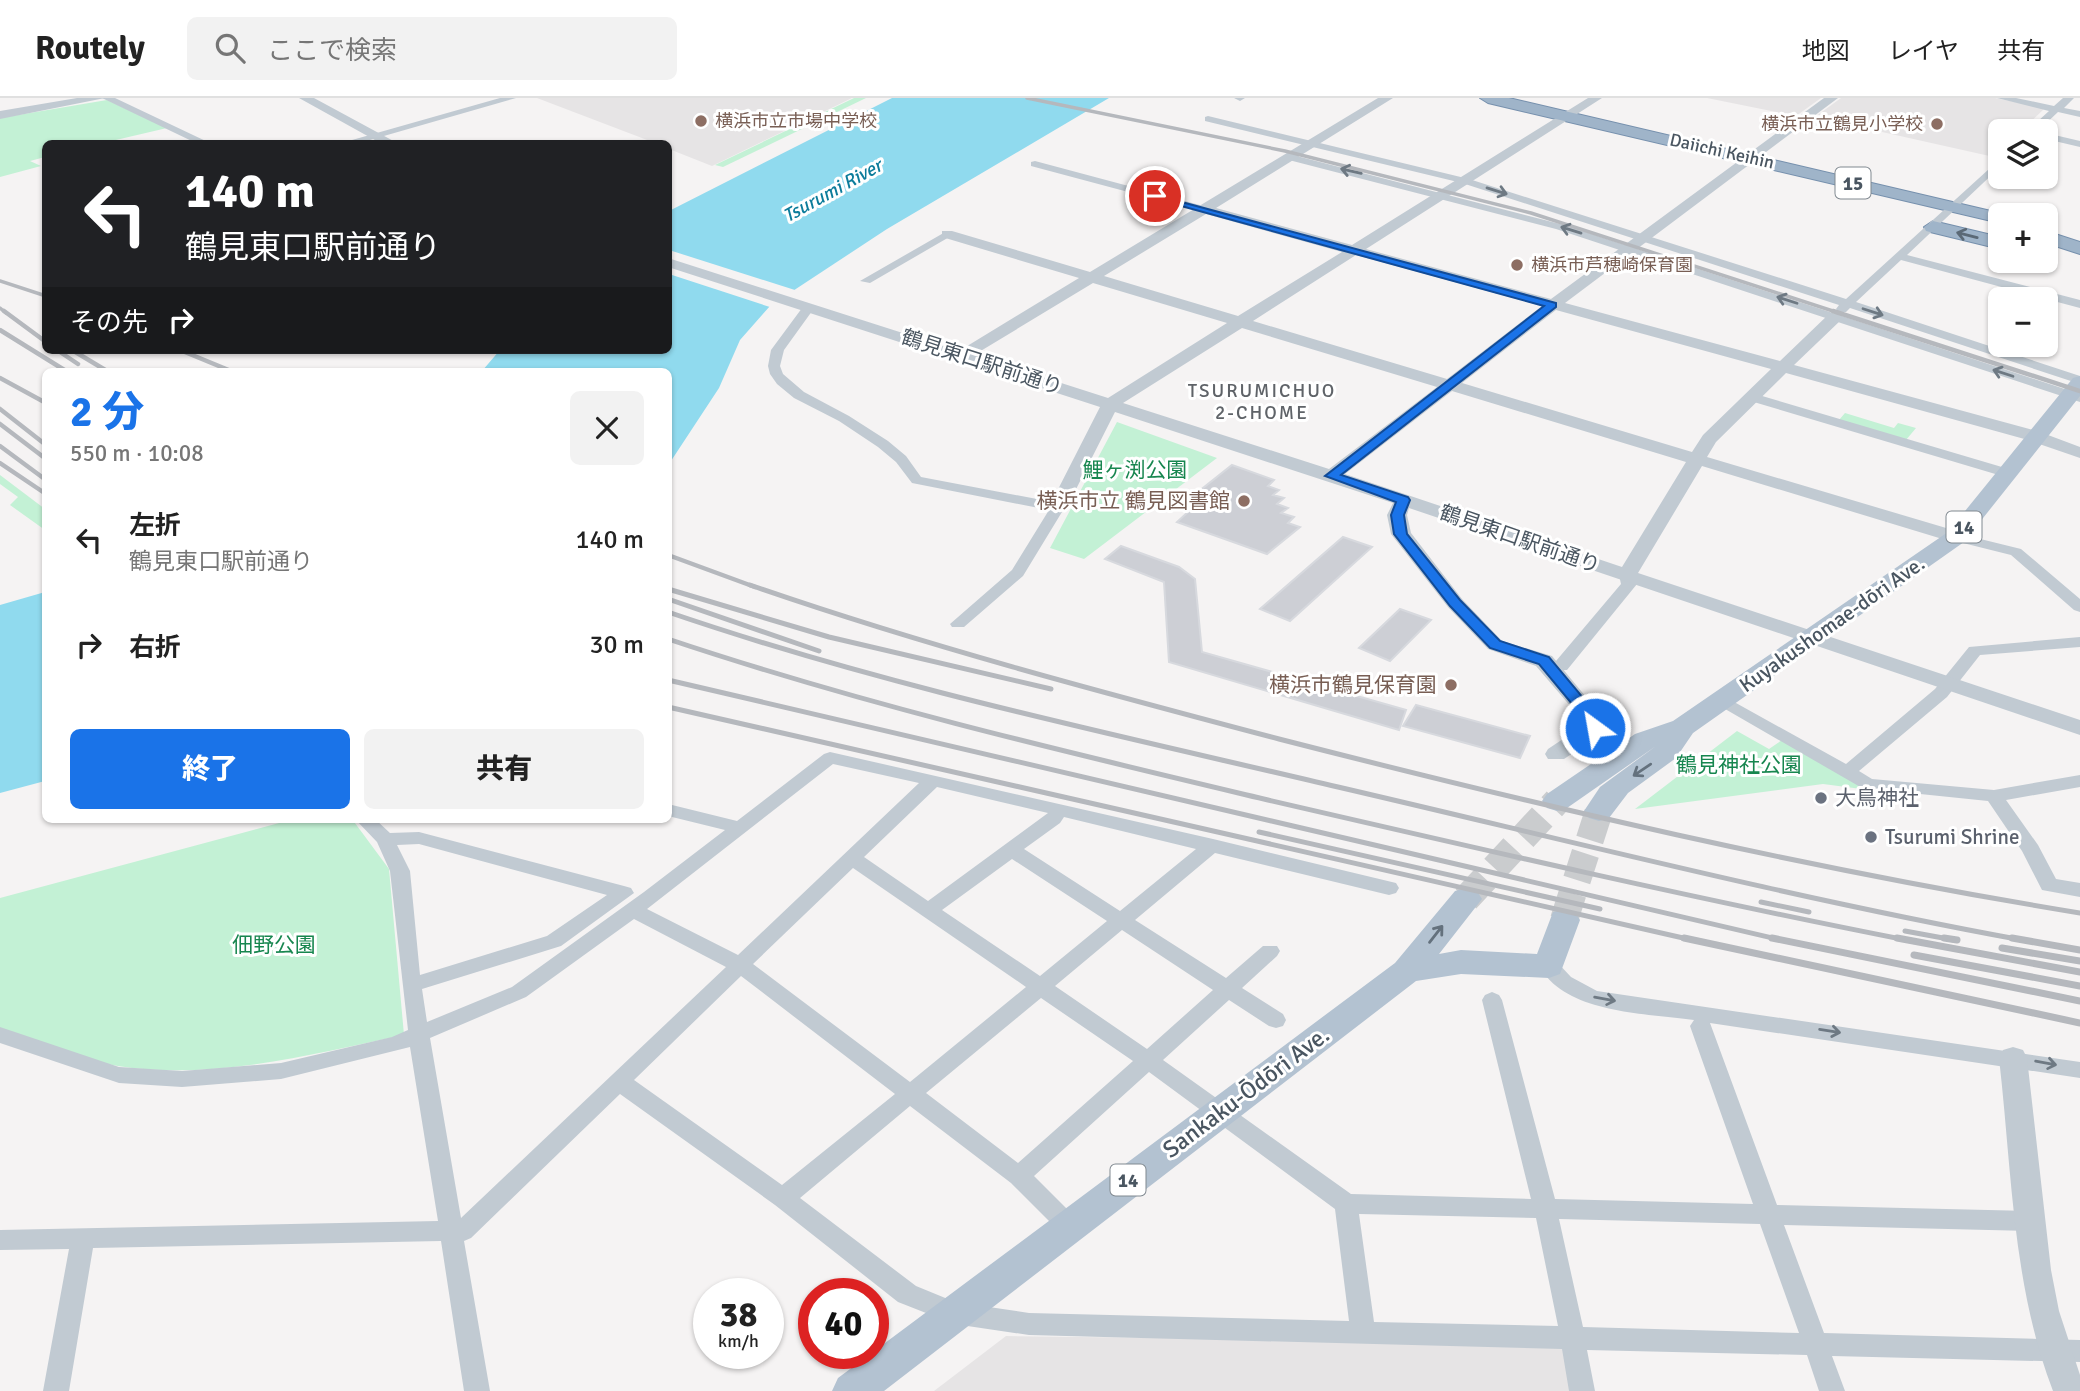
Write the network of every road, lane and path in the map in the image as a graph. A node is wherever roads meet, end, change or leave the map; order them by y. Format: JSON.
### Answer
{"nodes":[{"id":1,"x":99,"y":98,"type":"edge"},
{"id":2,"x":107,"y":98,"type":"edge"},
{"id":3,"x":305,"y":98,"type":"edge"},
{"id":4,"x":511,"y":98,"type":"edge"},
{"id":5,"x":1387,"y":98,"type":"edge"},
{"id":6,"x":1489,"y":98,"type":"edge"},
{"id":7,"x":1596,"y":98,"type":"edge"},
{"id":8,"x":1832,"y":98,"type":"edge"},
{"id":9,"x":2002,"y":98,"type":"edge"},
{"id":10,"x":2069,"y":98,"type":"edge"},
{"id":11,"x":2057,"y":109,"type":"junction"},
{"id":12,"x":2080,"y":114,"type":"edge"},
{"id":13,"x":0,"y":115,"type":"edge"},
{"id":14,"x":1568,"y":115,"type":"junction"},
{"id":15,"x":1208,"y":119,"type":"dead end"},
{"id":16,"x":2046,"y":119,"type":"edge"},
{"id":17,"x":376,"y":134,"type":"junction"},
{"id":18,"x":2058,"y":139,"type":"edge"},
{"id":19,"x":199,"y":140,"type":"edge"},
{"id":20,"x":356,"y":140,"type":"edge"},
{"id":21,"x":386,"y":140,"type":"edge"},
{"id":22,"x":1313,"y":142,"type":"junction"},
{"id":23,"x":2080,"y":144,"type":"edge"},
{"id":24,"x":1289,"y":157,"type":"junction"},
{"id":25,"x":1751,"y":158,"type":"junction"},
{"id":26,"x":1035,"y":164,"type":"dead end"},
{"id":27,"x":1988,"y":174,"type":"edge"},
{"id":28,"x":1465,"y":181,"type":"junction"},
{"id":29,"x":1444,"y":195,"type":"junction"},
{"id":30,"x":1954,"y":207,"type":"junction"},
{"id":31,"x":1203,"y":209,"type":"junction"},
{"id":32,"x":1988,"y":214,"type":"edge"},
{"id":33,"x":1988,"y":218,"type":"edge"},
{"id":34,"x":1933,"y":227,"type":"junction"},
{"id":35,"x":2058,"y":231,"type":"edge"},
{"id":36,"x":947,"y":234,"type":"joint"},
{"id":37,"x":1645,"y":237,"type":"junction"},
{"id":38,"x":2080,"y":237,"type":"edge"},
{"id":39,"x":1988,"y":240,"type":"edge"},
{"id":40,"x":2058,"y":241,"type":"edge"},
{"id":41,"x":1629,"y":248,"type":"junction"},
{"id":42,"x":2080,"y":248,"type":"edge"},
{"id":43,"x":1354,"y":251,"type":"junction"},
{"id":44,"x":1899,"y":256,"type":"junction"},
{"id":45,"x":2058,"y":257,"type":"edge"},
{"id":46,"x":2080,"y":262,"type":"edge"},
{"id":47,"x":672,"y":263,"type":"edge"},
{"id":48,"x":1090,"y":277,"type":"junction"},
{"id":49,"x":866,"y":281,"type":"dead end"},
{"id":50,"x":2080,"y":304,"type":"edge"},
{"id":51,"x":804,"y":305,"type":"junction"},
{"id":52,"x":1553,"y":305,"type":"junction"},
{"id":53,"x":1842,"y":310,"type":"junction"},
{"id":54,"x":1244,"y":322,"type":"junction"},
{"id":55,"x":962,"y":356,"type":"junction"},
{"id":56,"x":1781,"y":367,"type":"junction"},
{"id":57,"x":1448,"y":384,"type":"junction"},
{"id":58,"x":2077,"y":389,"type":"edge"},
{"id":59,"x":1752,"y":397,"type":"junction"},
{"id":60,"x":1110,"y":404,"type":"junction"},
{"id":61,"x":2034,"y":436,"type":"junction"},
{"id":62,"x":2080,"y":453,"type":"edge"},
{"id":63,"x":1698,"y":458,"type":"junction"},
{"id":64,"x":2007,"y":473,"type":"junction"},
{"id":65,"x":1332,"y":476,"type":"junction"},
{"id":66,"x":1404,"y":500,"type":"junction"},
{"id":67,"x":1058,"y":507,"type":"junction"},
{"id":68,"x":1956,"y":537,"type":"junction"},
{"id":69,"x":1627,"y":575,"type":"junction"},
{"id":70,"x":2080,"y":607,"type":"edge"},
{"id":71,"x":958,"y":624,"type":"dead end"},
{"id":72,"x":1814,"y":636,"type":"junction"},
{"id":73,"x":2080,"y":642,"type":"edge"},
{"id":74,"x":1550,"y":667,"type":"junction"},
{"id":75,"x":1950,"y":684,"type":"junction"},
{"id":76,"x":1721,"y":702,"type":"junction"},
{"id":77,"x":1683,"y":727,"type":"junction"},
{"id":78,"x":2080,"y":728,"type":"edge"},
{"id":79,"x":1556,"y":754,"type":"dead end"},
{"id":80,"x":1847,"y":772,"type":"junction"},
{"id":81,"x":933,"y":780,"type":"junction"},
{"id":82,"x":2080,"y":780,"type":"edge"},
{"id":83,"x":1994,"y":796,"type":"junction"},
{"id":84,"x":1557,"y":801,"type":"tunnel mouth"},
{"id":85,"x":1059,"y":810,"type":"junction"},
{"id":86,"x":672,"y":811,"type":"edge"},
{"id":87,"x":1599,"y":811,"type":"tunnel mouth"},
{"id":88,"x":368,"y":823,"type":"edge"},
{"id":89,"x":741,"y":828,"type":"junction"},
{"id":90,"x":385,"y":839,"type":"junction"},
{"id":91,"x":1213,"y":845,"type":"junction"},
{"id":92,"x":1013,"y":851,"type":"junction"},
{"id":93,"x":851,"y":857,"type":"junction"},
{"id":94,"x":1389,"y":888,"type":"dead end"},
{"id":95,"x":2080,"y":890,"type":"edge"},
{"id":96,"x":1466,"y":899,"type":"tunnel mouth"},
{"id":97,"x":632,"y":910,"type":"junction"},
{"id":98,"x":928,"y":912,"type":"junction"},
{"id":99,"x":1564,"y":920,"type":"tunnel mouth"},
{"id":100,"x":1120,"y":921,"type":"junction"},
{"id":101,"x":1270,"y":951,"type":"dead end"},
{"id":102,"x":740,"y":965,"type":"junction"},
{"id":103,"x":1549,"y":966,"type":"junction"},
{"id":104,"x":1407,"y":971,"type":"junction"},
{"id":105,"x":411,"y":985,"type":"junction"},
{"id":106,"x":1040,"y":988,"type":"junction"},
{"id":107,"x":1228,"y":988,"type":"junction"},
{"id":108,"x":1492,"y":1000,"type":"dead end"},
{"id":109,"x":1276,"y":1020,"type":"dead end"},
{"id":110,"x":1700,"y":1026,"type":"dead end"},
{"id":111,"x":0,"y":1035,"type":"edge"},
{"id":112,"x":422,"y":1035,"type":"junction"},
{"id":113,"x":2012,"y":1058,"type":"junction"},
{"id":114,"x":1149,"y":1059,"type":"junction"},
{"id":115,"x":2080,"y":1070,"type":"edge"},
{"id":116,"x":619,"y":1081,"type":"junction"},
{"id":117,"x":909,"y":1093,"type":"junction"},
{"id":118,"x":1219,"y":1112,"type":"junction"},
{"id":119,"x":1020,"y":1176,"type":"junction"},
{"id":120,"x":783,"y":1198,"type":"junction"},
{"id":121,"x":1346,"y":1204,"type":"junction"},
{"id":122,"x":1545,"y":1209,"type":"junction"},
{"id":123,"x":1768,"y":1213,"type":"junction"},
{"id":124,"x":2030,"y":1221,"type":"junction"},
{"id":125,"x":1068,"y":1225,"type":"junction"},
{"id":126,"x":454,"y":1233,"type":"junction"},
{"id":127,"x":83,"y":1239,"type":"junction"},
{"id":128,"x":0,"y":1240,"type":"edge"},
{"id":129,"x":954,"y":1313,"type":"junction"},
{"id":130,"x":1363,"y":1332,"type":"junction"},
{"id":131,"x":1575,"y":1340,"type":"junction"},
{"id":132,"x":1815,"y":1344,"type":"junction"},
{"id":133,"x":2066,"y":1350,"type":"edge"},
{"id":134,"x":56,"y":1391,"type":"edge"},
{"id":135,"x":477,"y":1391,"type":"edge"},
{"id":136,"x":852,"y":1391,"type":"edge"},
{"id":137,"x":1582,"y":1391,"type":"edge"},
{"id":138,"x":1832,"y":1391,"type":"edge"},
{"id":139,"x":2070,"y":1391,"type":"edge"}],
"edges":[{"from":1,"to":13,"type":"street"},
{"from":2,"to":19,"type":"street"},
{"from":3,"to":17,"type":"street"},
{"from":4,"to":17,"type":"street"},
{"from":5,"to":22,"type":"street"},
{"from":6,"to":14,"type":"highway","name":"Daiichi Keihin","number":"15"},
{"from":7,"to":14,"type":"street"},
{"from":8,"to":25,"type":"street"},
{"from":9,"to":11,"type":"street"},
{"from":10,"to":11,"type":"street"},
{"from":11,"to":12,"type":"street"},
{"from":11,"to":16,"type":"street"},
{"from":14,"to":25,"type":"highway","name":"Daiichi Keihin","number":"15"},
{"from":14,"to":28,"type":"street"},
{"from":15,"to":22,"type":"street"},
{"from":17,"to":20,"type":"street"},
{"from":17,"to":21,"type":"street"},
{"from":18,"to":23,"type":"street"},
{"from":22,"to":24,"type":"street"},
{"from":22,"to":28,"type":"street"},
{"from":29,"to":24,"type":"street","one_way":true},
{"from":24,"to":31,"type":"street"},
{"from":25,"to":30,"type":"highway","name":"Daiichi Keihin","number":"15"},
{"from":25,"to":37,"type":"street"},
{"from":26,"to":31,"type":"street"},
{"from":27,"to":30,"type":"street"},
{"from":28,"to":29,"type":"street"},
{"from":28,"to":37,"type":"street","one_way":true},
{"from":41,"to":29,"type":"street","one_way":true},
{"from":29,"to":43,"type":"street"},
{"from":30,"to":32,"type":"highway","name":"Daiichi Keihin","number":"15"},
{"from":30,"to":33,"type":"highway","name":"Daiichi Keihin","number":"15"},
{"from":30,"to":34,"type":"street"},
{"from":31,"to":43,"type":"street"},
{"from":31,"to":48,"type":"street"},
{"from":39,"to":34,"type":"highway","one_way":true},
{"from":34,"to":44,"type":"street"},
{"from":35,"to":38,"type":"highway"},
{"from":36,"to":48,"type":"street"},
{"from":36,"to":49,"type":"street"},
{"from":37,"to":41,"type":"street"},
{"from":37,"to":53,"type":"street"},
{"from":40,"to":42,"type":"highway"},
{"from":41,"to":52,"type":"street"},
{"from":53,"to":41,"type":"street","one_way":true},
{"from":43,"to":52,"type":"street"},
{"from":43,"to":54,"type":"street"},
{"from":44,"to":50,"type":"street"},
{"from":44,"to":53,"type":"street"},
{"from":45,"to":46,"type":"highway"},
{"from":47,"to":51,"type":"street","name":"鶴見東口駅前通り"},
{"from":48,"to":54,"type":"street"},
{"from":48,"to":55,"type":"street"},
{"from":51,"to":55,"type":"street","name":"鶴見東口駅前通り"},
{"from":51,"to":67,"type":"street"},
{"from":52,"to":56,"type":"street"},
{"from":52,"to":57,"type":"street"},
{"from":53,"to":56,"type":"street"},
{"from":53,"to":58,"type":"street","one_way":true},
{"from":58,"to":53,"type":"street","one_way":true},
{"from":54,"to":57,"type":"street"},
{"from":54,"to":60,"type":"street"},
{"from":55,"to":60,"type":"street","name":"鶴見東口駅前通り"},
{"from":56,"to":59,"type":"street"},
{"from":56,"to":61,"type":"street"},
{"from":57,"to":63,"type":"street"},
{"from":57,"to":65,"type":"street"},
{"from":58,"to":61,"type":"main road","name":"Kuyakushomae-dōri Ave.","number":"14"},
{"from":59,"to":63,"type":"street"},
{"from":59,"to":64,"type":"street"},
{"from":60,"to":65,"type":"street","name":"鶴見東口駅前通り"},
{"from":60,"to":67,"type":"street"},
{"from":61,"to":62,"type":"street"},
{"from":61,"to":64,"type":"main road","name":"Kuyakushomae-dōri Ave.","number":"14"},
{"from":63,"to":68,"type":"street"},
{"from":63,"to":69,"type":"street"},
{"from":64,"to":68,"type":"main road","name":"Kuyakushomae-dōri Ave.","number":"14"},
{"from":65,"to":66,"type":"street","name":"鶴見東口駅前通り"},
{"from":66,"to":69,"type":"street","name":"鶴見東口駅前通り"},
{"from":66,"to":74,"type":"street"},
{"from":67,"to":71,"type":"street"},
{"from":68,"to":70,"type":"street"},
{"from":68,"to":72,"type":"main road","name":"Kuyakushomae-dōri Ave.","number":"14"},
{"from":69,"to":72,"type":"street","name":"鶴見東口駅前通り"},
{"from":69,"to":74,"type":"street"},
{"from":72,"to":75,"type":"street","name":"鶴見東口駅前通り"},
{"from":72,"to":76,"type":"main road","name":"Kuyakushomae-dōri Ave.","number":"14"},
{"from":73,"to":75,"type":"street"},
{"from":74,"to":79,"type":"street"},
{"from":75,"to":78,"type":"street","name":"鶴見東口駅前通り"},
{"from":75,"to":80,"type":"street"},
{"from":76,"to":77,"type":"main road","name":"Kuyakushomae-dōri Ave.","number":"14"},
{"from":76,"to":80,"type":"street"},
{"from":77,"to":84,"type":"main road","name":"Kuyakushomae-dōri Ave.","number":"14"},
{"from":77,"to":87,"type":"main road","name":"Kuyakushomae-dōri Ave.","number":"14","one_way":true},
{"from":80,"to":83,"type":"street"},
{"from":81,"to":85,"type":"street"},
{"from":81,"to":89,"type":"street"},
{"from":81,"to":93,"type":"street"},
{"from":82,"to":83,"type":"street"},
{"from":83,"to":95,"type":"street"},
{"from":85,"to":91,"type":"street"},
{"from":85,"to":92,"type":"street"},
{"from":86,"to":89,"type":"street"},
{"from":88,"to":90,"type":"street"},
{"from":89,"to":97,"type":"street"},
{"from":90,"to":105,"type":"street"},
{"from":90,"to":105,"type":"street"},
{"from":91,"to":94,"type":"street"},
{"from":91,"to":100,"type":"street"},
{"from":92,"to":98,"type":"street"},
{"from":92,"to":100,"type":"street"},
{"from":93,"to":98,"type":"street"},
{"from":93,"to":102,"type":"street"},
{"from":104,"to":96,"type":"main road","number":"14","one_way":true},
{"from":97,"to":102,"type":"street"},
{"from":97,"to":112,"type":"street"},
{"from":98,"to":106,"type":"street"},
{"from":99,"to":103,"type":"main road"},
{"from":100,"to":106,"type":"street"},
{"from":100,"to":107,"type":"street"},
{"from":101,"to":107,"type":"street"},
{"from":102,"to":116,"type":"street"},
{"from":102,"to":117,"type":"street"},
{"from":103,"to":104,"type":"main road","number":"14"},
{"from":103,"to":113,"type":"street","one_way":true},
{"from":104,"to":118,"type":"main road","name":"Sankaku-Ōdōri Ave.","number":"14"},
{"from":105,"to":112,"type":"street"},
{"from":106,"to":114,"type":"street"},
{"from":106,"to":117,"type":"street"},
{"from":107,"to":109,"type":"street"},
{"from":107,"to":114,"type":"street"},
{"from":108,"to":122,"type":"street"},
{"from":110,"to":123,"type":"street"},
{"from":111,"to":112,"type":"street"},
{"from":112,"to":126,"type":"street"},
{"from":113,"to":115,"type":"street","one_way":true},
{"from":113,"to":124,"type":"street"},
{"from":114,"to":118,"type":"street"},
{"from":114,"to":119,"type":"street"},
{"from":116,"to":120,"type":"street"},
{"from":116,"to":126,"type":"street"},
{"from":117,"to":119,"type":"street"},
{"from":117,"to":120,"type":"street"},
{"from":118,"to":121,"type":"street"},
{"from":118,"to":125,"type":"main road","name":"Sankaku-Ōdōri Ave.","number":"14"},
{"from":119,"to":125,"type":"street"},
{"from":120,"to":129,"type":"street"},
{"from":121,"to":122,"type":"street"},
{"from":121,"to":130,"type":"street"},
{"from":122,"to":123,"type":"street"},
{"from":122,"to":131,"type":"street"},
{"from":123,"to":124,"type":"street"},
{"from":123,"to":132,"type":"street"},
{"from":124,"to":133,"type":"street"},
{"from":125,"to":129,"type":"main road","name":"Sankaku-Ōdōri Ave.","number":"14"},
{"from":126,"to":127,"type":"street"},
{"from":126,"to":135,"type":"street"},
{"from":127,"to":128,"type":"street"},
{"from":127,"to":134,"type":"street"},
{"from":129,"to":130,"type":"street"},
{"from":129,"to":136,"type":"main road","name":"Sankaku-Ōdōri Ave.","number":"14"},
{"from":130,"to":131,"type":"street"},
{"from":131,"to":132,"type":"street"},
{"from":131,"to":137,"type":"street"},
{"from":132,"to":133,"type":"street"},
{"from":132,"to":138,"type":"street"},
{"from":133,"to":139,"type":"street"}]}
